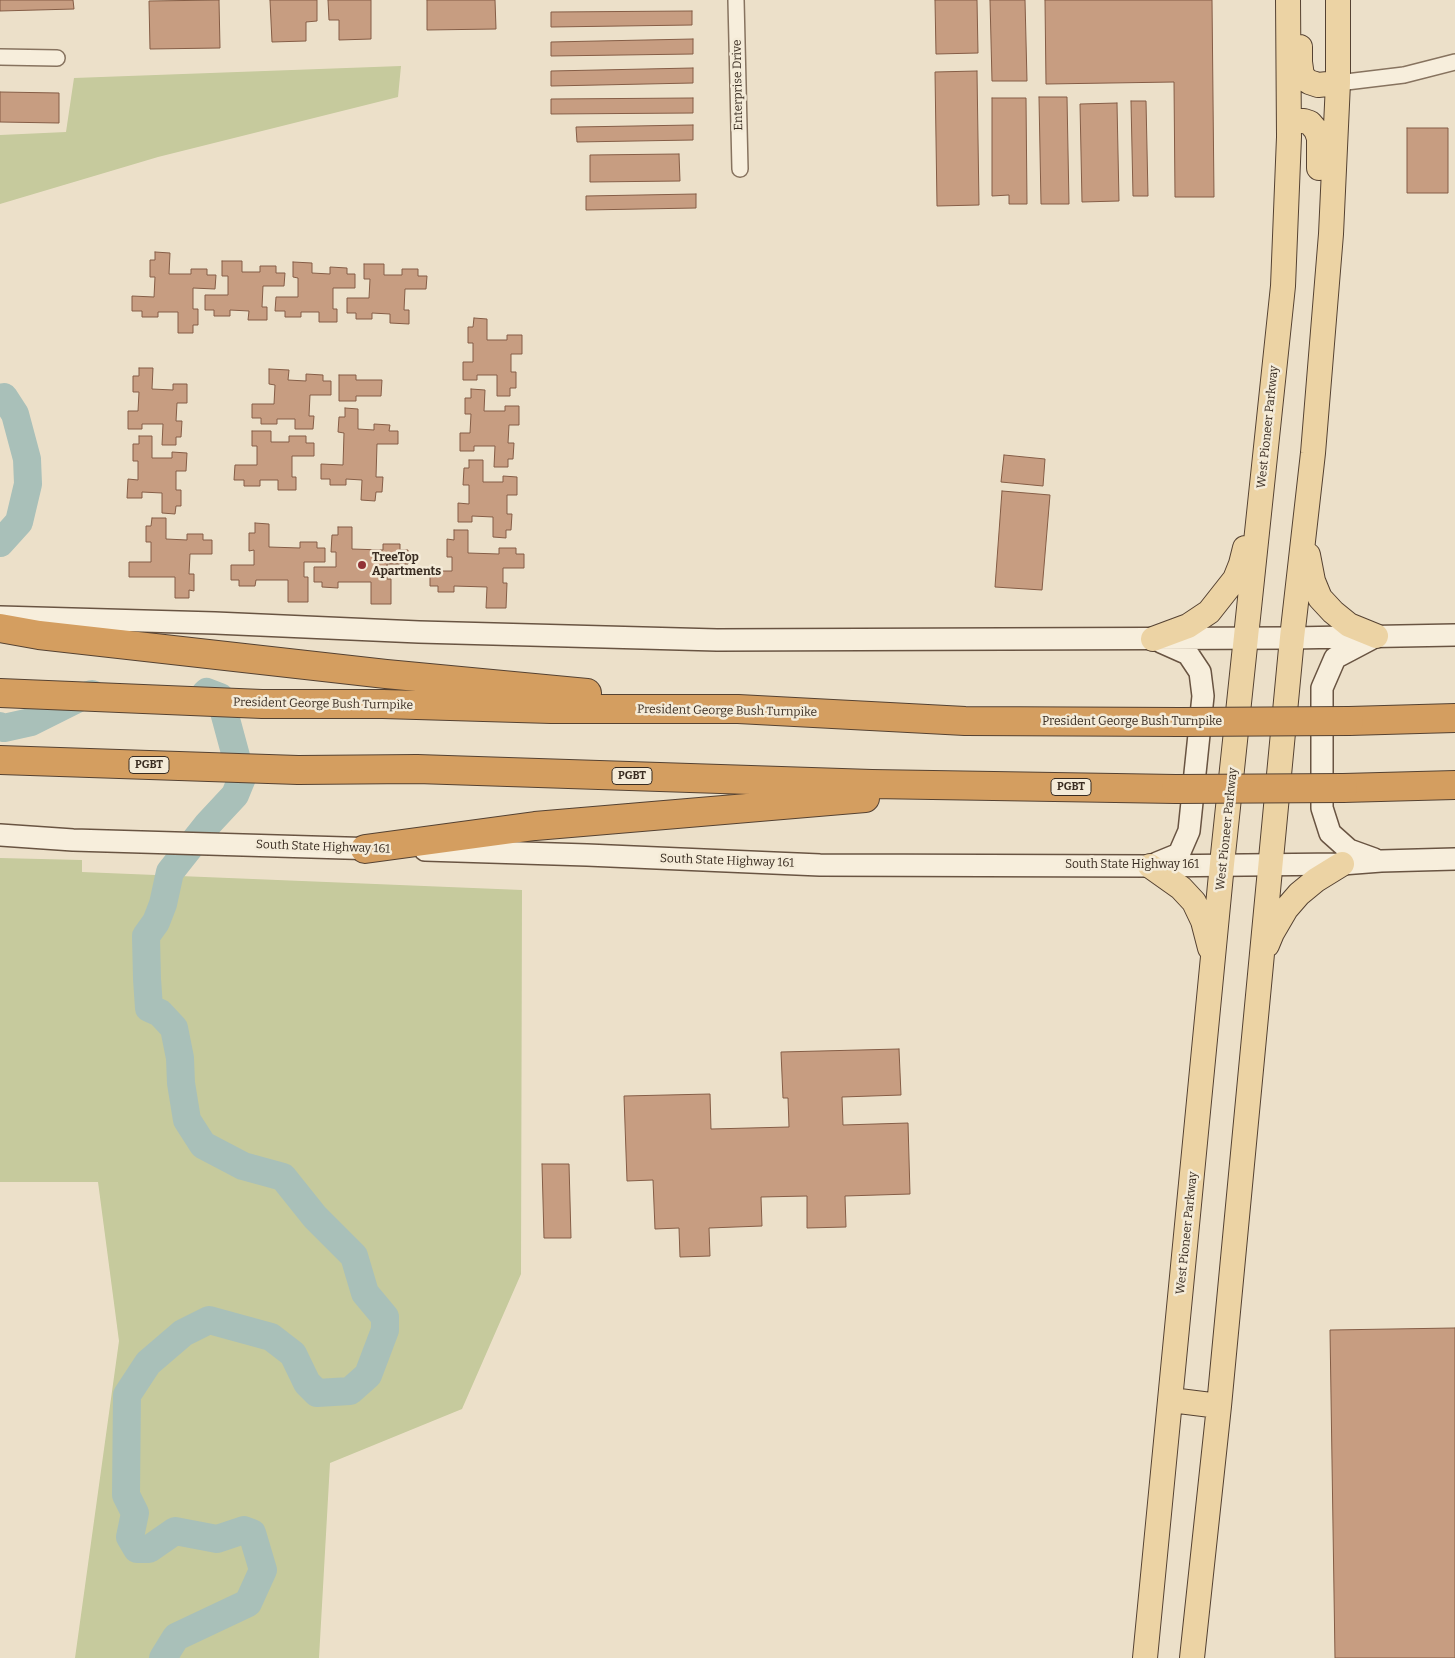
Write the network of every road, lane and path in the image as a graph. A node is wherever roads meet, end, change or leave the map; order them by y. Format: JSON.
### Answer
{"nodes":[{"id":1,"x":736,"y":0,"type":"edge"},
{"id":2,"x":1288,"y":0,"type":"edge"},
{"id":3,"x":1300,"y":0,"type":"edge"},
{"id":4,"x":1338,"y":0,"type":"edge"},
{"id":5,"x":0,"y":57,"type":"edge"},
{"id":6,"x":57,"y":58,"type":"dead end"},
{"id":7,"x":1455,"y":62,"type":"edge"},
{"id":8,"x":1338,"y":83,"type":"junction"},
{"id":9,"x":1289,"y":121,"type":"junction"},
{"id":10,"x":740,"y":169,"type":"dead end"},
{"id":11,"x":1328,"y":272,"type":"junction"},
{"id":12,"x":1260,"y":504,"type":"junction"},
{"id":13,"x":1304,"y":538,"type":"junction"},
{"id":14,"x":0,"y":617,"type":"edge"},
{"id":15,"x":0,"y":628,"type":"edge"},
{"id":16,"x":1455,"y":635,"type":"edge"},
{"id":17,"x":1376,"y":636,"type":"junction"},
{"id":18,"x":1246,"y":638,"type":"junction"},
{"id":19,"x":1292,"y":638,"type":"junction"},
{"id":20,"x":1153,"y":639,"type":"junction"},
{"id":21,"x":0,"y":693,"type":"edge"},
{"id":22,"x":738,"y":709,"type":"junction"},
{"id":23,"x":1455,"y":718,"type":"edge"},
{"id":24,"x":0,"y":760,"type":"edge"},
{"id":25,"x":1455,"y":785,"type":"edge"},
{"id":26,"x":966,"y":786,"type":"junction"},
{"id":27,"x":0,"y":835,"type":"edge"},
{"id":28,"x":365,"y":849,"type":"junction"},
{"id":29,"x":1455,"y":859,"type":"edge"},
{"id":30,"x":1381,"y":861,"type":"junction"},
{"id":31,"x":1222,"y":864,"type":"junction"},
{"id":32,"x":1342,"y":864,"type":"junction"},
{"id":33,"x":1271,"y":865,"type":"junction"},
{"id":34,"x":1150,"y":866,"type":"junction"},
{"id":35,"x":1262,"y":958,"type":"junction"},
{"id":36,"x":1214,"y":961,"type":"junction"},
{"id":37,"x":1171,"y":1400,"type":"junction"},
{"id":38,"x":1219,"y":1406,"type":"junction"},
{"id":39,"x":1145,"y":1658,"type":"edge"},
{"id":40,"x":1192,"y":1658,"type":"edge"}],
"edges":[{"from":1,"to":10,"type":"street","name":"Enterprise Drive"},
{"from":2,"to":9,"type":"main road","name":"West Pioneer Parkway"},
{"from":3,"to":8,"type":"main road"},
{"from":4,"to":8,"type":"main road"},
{"from":5,"to":6,"type":"street"},
{"from":7,"to":8,"type":"street"},
{"from":8,"to":11,"type":"main road"},
{"from":9,"to":11,"type":"main road"},
{"from":9,"to":12,"type":"main road","name":"West Pioneer Parkway"},
{"from":11,"to":13,"type":"main road"},
{"from":12,"to":18,"type":"main road","name":"West Pioneer Parkway"},
{"from":12,"to":20,"type":"main road"},
{"from":13,"to":17,"type":"main road"},
{"from":13,"to":19,"type":"main road"},
{"from":14,"to":20,"type":"main road"},
{"from":15,"to":22,"type":"highway"},
{"from":16,"to":17,"type":"main road"},
{"from":17,"to":19,"type":"main road"},
{"from":17,"to":30,"type":"main road"},
{"from":18,"to":19,"type":"main road"},
{"from":18,"to":20,"type":"main road"},
{"from":18,"to":31,"type":"main road","name":"West Pioneer Parkway"},
{"from":19,"to":33,"type":"main road"},
{"from":20,"to":34,"type":"main road"},
{"from":21,"to":22,"type":"highway","name":"President George Bush Turnpike"},
{"from":22,"to":23,"type":"highway","name":"President George Bush Turnpike","bridge":true},
{"from":24,"to":26,"type":"highway","number":"PGBT"},
{"from":25,"to":26,"type":"highway","number":"PGBT","bridge":true},
{"from":26,"to":28,"type":"highway"},
{"from":27,"to":28,"type":"main road","name":"South State Highway 161"},
{"from":28,"to":34,"type":"main road","name":"South State Highway 161"},
{"from":29,"to":30,"type":"main road","name":"South State Highway 161"},
{"from":30,"to":32,"type":"main road","name":"South State Highway 161"},
{"from":31,"to":33,"type":"main road","name":"South State Highway 161"},
{"from":31,"to":34,"type":"main road","name":"South State Highway 161"},
{"from":31,"to":36,"type":"main road","name":"West Pioneer Parkway"},
{"from":32,"to":33,"type":"main road","name":"South State Highway 161"},
{"from":32,"to":35,"type":"main road"},
{"from":33,"to":35,"type":"main road"},
{"from":34,"to":36,"type":"main road"},
{"from":35,"to":38,"type":"main road"},
{"from":36,"to":37,"type":"main road","name":"West Pioneer Parkway"},
{"from":37,"to":38,"type":"main road"},
{"from":37,"to":39,"type":"main road","name":"West Pioneer Parkway"},
{"from":38,"to":40,"type":"main road"}]}
